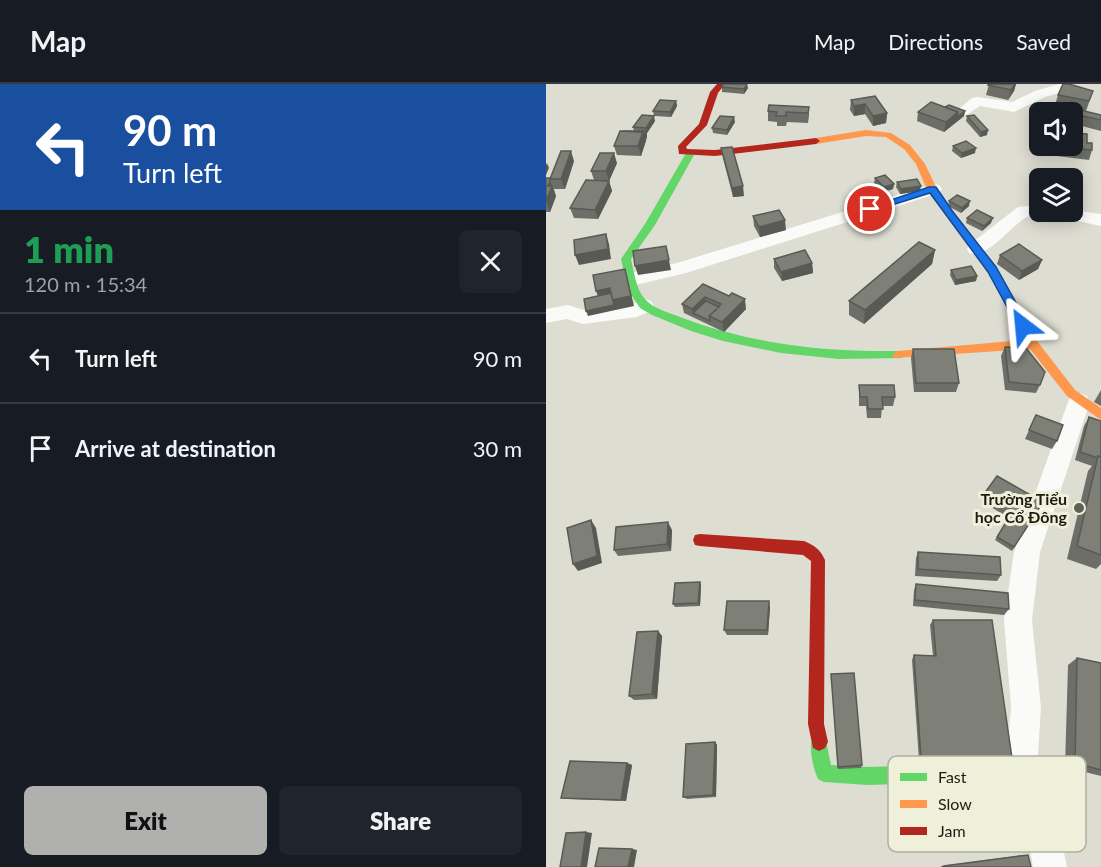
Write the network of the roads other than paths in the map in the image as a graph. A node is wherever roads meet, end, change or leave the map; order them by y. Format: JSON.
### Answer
{"nodes":[{"id":1,"x":721,"y":84,"type":"edge"},
{"id":2,"x":1066,"y":84,"type":"edge"},
{"id":3,"x":963,"y":112,"type":"edge"},
{"id":4,"x":689,"y":155,"type":"junction"},
{"id":5,"x":933,"y":189,"type":"junction"},
{"id":6,"x":1029,"y":211,"type":"edge"},
{"id":7,"x":1083,"y":217,"type":"edge"},
{"id":8,"x":1101,"y":220,"type":"edge"},
{"id":9,"x":976,"y":249,"type":"junction"},
{"id":10,"x":630,"y":279,"type":"junction"},
{"id":11,"x":644,"y":306,"type":"junction"},
{"id":12,"x":546,"y":316,"type":"edge"},
{"id":13,"x":1034,"y":344,"type":"junction"},
{"id":14,"x":1090,"y":408,"type":"edge"},
{"id":15,"x":700,"y":540,"type":"dead end"},
{"id":16,"x":1023,"y":756,"type":"edge"},
{"id":17,"x":888,"y":775,"type":"edge"},
{"id":18,"x":1047,"y":852,"type":"edge"},
{"id":19,"x":1050,"y":867,"type":"edge"}],
"edges":[{"from":1,"to":4,"type":"street"},
{"from":2,"to":3,"type":"street"},
{"from":4,"to":5,"type":"street"},
{"from":4,"to":10,"type":"street"},
{"from":5,"to":9,"type":"street"},
{"from":5,"to":10,"type":"street"},
{"from":6,"to":9,"type":"street"},
{"from":7,"to":8,"type":"street"},
{"from":9,"to":13,"type":"street"},
{"from":10,"to":11,"type":"street"},
{"from":11,"to":12,"type":"street"},
{"from":11,"to":13,"type":"street"},
{"from":13,"to":14,"type":"street"},
{"from":14,"to":16,"type":"street"},
{"from":15,"to":17,"type":"street"},
{"from":18,"to":19,"type":"street"}]}
